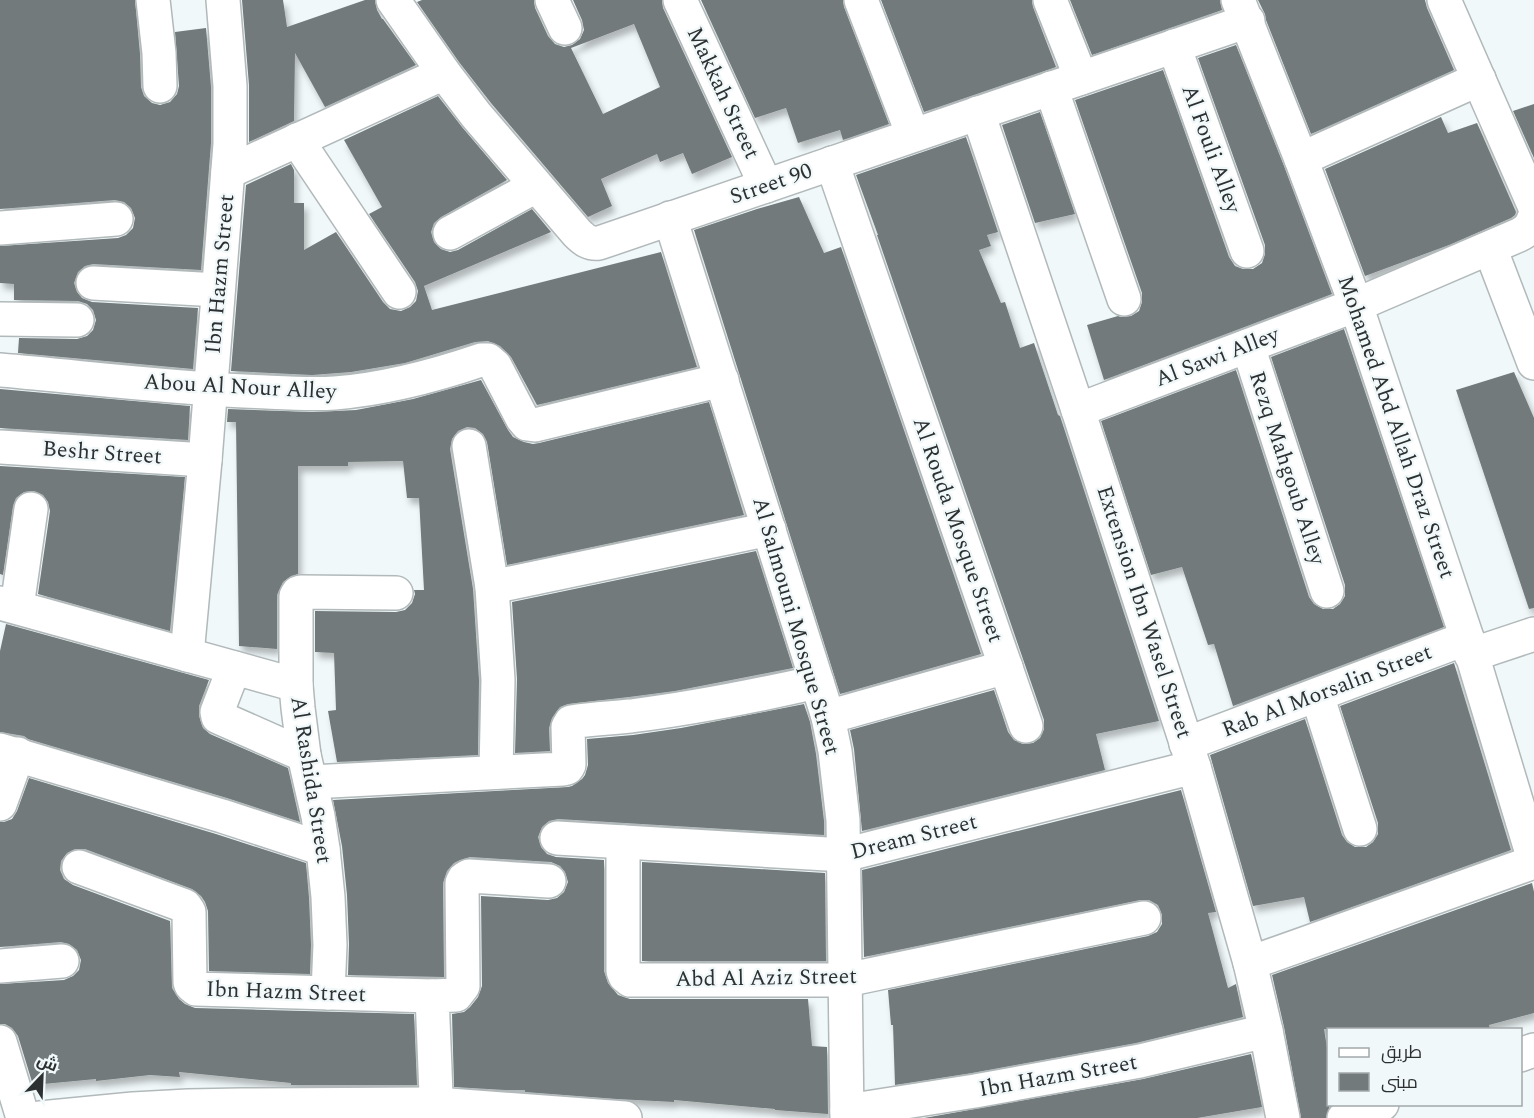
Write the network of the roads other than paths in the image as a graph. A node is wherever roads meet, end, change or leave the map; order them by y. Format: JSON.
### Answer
{"nodes":[{"id":1,"x":153,"y":0,"type":"edge"},
{"id":2,"x":223,"y":0,"type":"edge"},
{"id":3,"x":393,"y":0,"type":"edge"},
{"id":4,"x":680,"y":0,"type":"edge"},
{"id":5,"x":861,"y":0,"type":"edge"},
{"id":6,"x":1050,"y":0,"type":"edge"},
{"id":7,"x":1444,"y":0,"type":"edge"},
{"id":8,"x":1243,"y":11,"type":"edge"},
{"id":9,"x":1174,"y":46,"type":"junction"},
{"id":10,"x":444,"y":73,"type":"junction"},
{"id":11,"x":1082,"y":78,"type":"junction"},
{"id":12,"x":1479,"y":79,"type":"junction"},
{"id":13,"x":160,"y":86,"type":"dead end"},
{"id":14,"x":1051,"y":88,"type":"junction"},
{"id":15,"x":978,"y":113,"type":"junction"},
{"id":16,"x":913,"y":135,"type":"junction"},
{"id":17,"x":297,"y":140,"type":"junction"},
{"id":18,"x":1301,"y":159,"type":"junction"},
{"id":19,"x":832,"y":163,"type":"junction"},
{"id":20,"x":228,"y":172,"type":"junction"},
{"id":21,"x":536,"y":186,"type":"junction"},
{"id":22,"x":766,"y":186,"type":"junction"},
{"id":23,"x":1534,"y":205,"type":"edge"},
{"id":24,"x":670,"y":218,"type":"junction"},
{"id":25,"x":1534,"y":218,"type":"edge"},
{"id":26,"x":116,"y":219,"type":"dead end"},
{"id":27,"x":0,"y":228,"type":"edge"},
{"id":28,"x":450,"y":233,"type":"dead end"},
{"id":29,"x":1490,"y":248,"type":"junction"},
{"id":30,"x":1247,"y":251,"type":"dead end"},
{"id":31,"x":93,"y":283,"type":"dead end"},
{"id":32,"x":218,"y":290,"type":"junction"},
{"id":33,"x":399,"y":292,"type":"dead end"},
{"id":34,"x":1124,"y":299,"type":"dead end"},
{"id":35,"x":1356,"y":305,"type":"junction"},
{"id":36,"x":0,"y":319,"type":"edge"},
{"id":37,"x":77,"y":320,"type":"dead end"},
{"id":38,"x":1248,"y":346,"type":"junction"},
{"id":39,"x":1534,"y":363,"type":"edge"},
{"id":40,"x":0,"y":370,"type":"edge"},
{"id":41,"x":722,"y":380,"type":"junction"},
{"id":42,"x":211,"y":389,"type":"junction"},
{"id":43,"x":1078,"y":410,"type":"junction"},
{"id":44,"x":469,"y":446,"type":"dead end"},
{"id":45,"x":0,"y":447,"type":"edge"},
{"id":46,"x":205,"y":460,"type":"junction"},
{"id":47,"x":31,"y":509,"type":"dead end"},
{"id":48,"x":769,"y":529,"type":"junction"},
{"id":49,"x":492,"y":587,"type":"junction"},
{"id":50,"x":1327,"y":591,"type":"dead end"},
{"id":51,"x":396,"y":593,"type":"dead end"},
{"id":52,"x":8,"y":605,"type":"edge"},
{"id":53,"x":1534,"y":634,"type":"edge"},
{"id":54,"x":1469,"y":647,"type":"junction"},
{"id":55,"x":187,"y":655,"type":"junction"},
{"id":56,"x":1006,"y":667,"type":"junction"},
{"id":57,"x":234,"y":668,"type":"junction"},
{"id":58,"x":817,"y":682,"type":"junction"},
{"id":59,"x":296,"y":685,"type":"junction"},
{"id":60,"x":1317,"y":695,"type":"junction"},
{"id":61,"x":828,"y":717,"type":"junction"},
{"id":62,"x":1026,"y":726,"type":"dead end"},
{"id":63,"x":9,"y":752,"type":"edge"},
{"id":64,"x":1190,"y":756,"type":"junction"},
{"id":65,"x":307,"y":769,"type":"junction"},
{"id":66,"x":496,"y":772,"type":"junction"},
{"id":67,"x":0,"y":804,"type":"edge"},
{"id":68,"x":1360,"y":830,"type":"dead end"},
{"id":69,"x":556,"y":838,"type":"dead end"},
{"id":70,"x":623,"y":842,"type":"junction"},
{"id":71,"x":323,"y":849,"type":"junction"},
{"id":72,"x":844,"y":855,"type":"junction"},
{"id":73,"x":1534,"y":861,"type":"edge"},
{"id":74,"x":79,"y":867,"type":"dead end"},
{"id":75,"x":549,"y":881,"type":"dead end"},
{"id":76,"x":1144,"y":918,"type":"dead end"},
{"id":77,"x":62,"y":961,"type":"dead end"},
{"id":78,"x":1250,"y":963,"type":"junction"},
{"id":79,"x":0,"y":966,"type":"edge"},
{"id":80,"x":846,"y":980,"type":"junction"},
{"id":81,"x":328,"y":993,"type":"junction"},
{"id":82,"x":432,"y":996,"type":"junction"},
{"id":83,"x":1266,"y":1031,"type":"junction"},
{"id":84,"x":0,"y":1042,"type":"edge"},
{"id":85,"x":1377,"y":1106,"type":"edge"},
{"id":86,"x":436,"y":1111,"type":"edge"},
{"id":87,"x":847,"y":1115,"type":"edge"},
{"id":88,"x":23,"y":1118,"type":"edge"},
{"id":89,"x":40,"y":1118,"type":"edge"},
{"id":90,"x":625,"y":1118,"type":"edge"},
{"id":91,"x":1283,"y":1118,"type":"edge"},
{"id":92,"x":1344,"y":1118,"type":"edge"}],
"edges":[{"from":1,"to":13,"type":"street"},
{"from":2,"to":20,"type":"street","name":"Ibn Hazm Street"},
{"from":3,"to":10,"type":"street","name":"Street 90"},
{"from":4,"to":22,"type":"street","name":"Makkah Street"},
{"from":5,"to":16,"type":"street"},
{"from":6,"to":11,"type":"street"},
{"from":7,"to":12,"type":"street"},
{"from":8,"to":9,"type":"street","name":"Street 90"},
{"from":8,"to":18,"type":"street","name":"Mohamed Abd Allah Draz Street"},
{"from":9,"to":11,"type":"street","name":"Street 90"},
{"from":9,"to":30,"type":"street","name":"Al Fouli Alley"},
{"from":10,"to":17,"type":"street"},
{"from":10,"to":21,"type":"street","name":"Street 90"},
{"from":11,"to":14,"type":"street","name":"Street 90"},
{"from":12,"to":18,"type":"street"},
{"from":12,"to":23,"type":"street"},
{"from":14,"to":15,"type":"street","name":"Street 90"},
{"from":14,"to":34,"type":"street"},
{"from":15,"to":16,"type":"street","name":"Street 90"},
{"from":15,"to":43,"type":"street","name":"Extension Ibn Wasel Street"},
{"from":16,"to":19,"type":"street","name":"Street 90"},
{"from":17,"to":20,"type":"street"},
{"from":17,"to":33,"type":"street"},
{"from":18,"to":35,"type":"street","name":"Mohamed Abd Allah Draz Street"},
{"from":19,"to":22,"type":"street","name":"Street 90"},
{"from":19,"to":56,"type":"street","name":"Al Rouda Mosque Street"},
{"from":20,"to":32,"type":"street","name":"Ibn Hazm Street"},
{"from":21,"to":24,"type":"street","name":"Street 90"},
{"from":21,"to":28,"type":"street"},
{"from":22,"to":24,"type":"street","name":"Street 90"},
{"from":24,"to":41,"type":"street","name":"Al Salmouni Mosque Street"},
{"from":25,"to":29,"type":"street","name":"Al Sawi Alley"},
{"from":26,"to":27,"type":"street"},
{"from":29,"to":35,"type":"street","name":"Al Sawi Alley"},
{"from":29,"to":39,"type":"street"},
{"from":31,"to":32,"type":"street"},
{"from":32,"to":42,"type":"street","name":"Ibn Hazm Street"},
{"from":35,"to":38,"type":"street","name":"Al Sawi Alley"},
{"from":35,"to":54,"type":"street","name":"Mohamed Abd Allah Draz Street"},
{"from":36,"to":37,"type":"street"},
{"from":38,"to":43,"type":"street","name":"Al Sawi Alley"},
{"from":38,"to":50,"type":"street","name":"Rezq Mahgoub Alley"},
{"from":40,"to":42,"type":"street","name":"Abou Al Nour Alley"},
{"from":41,"to":42,"type":"street","name":"Abou Al Nour Alley"},
{"from":41,"to":48,"type":"street","name":"Al Salmouni Mosque Street"},
{"from":42,"to":46,"type":"street","name":"Ibn Hazm Street"},
{"from":43,"to":64,"type":"street","name":"Extension Ibn Wasel Street"},
{"from":44,"to":49,"type":"street"},
{"from":45,"to":46,"type":"street","name":"Beshr Street"},
{"from":46,"to":55,"type":"street","name":"Ibn Hazm Street"},
{"from":47,"to":52,"type":"street"},
{"from":48,"to":49,"type":"street"},
{"from":48,"to":58,"type":"street","name":"Al Salmouni Mosque Street"},
{"from":49,"to":66,"type":"street"},
{"from":51,"to":59,"type":"street","name":"Al Rashida Street"},
{"from":52,"to":55,"type":"street"},
{"from":53,"to":54,"type":"street","name":"Rab Al Morsalin Street"},
{"from":54,"to":60,"type":"street","name":"Rab Al Morsalin Street"},
{"from":54,"to":73,"type":"street","name":"Mohamed Abd Allah Draz Street"},
{"from":55,"to":57,"type":"street"},
{"from":56,"to":61,"type":"street"},
{"from":56,"to":62,"type":"street","name":"Al Rouda Mosque Street"},
{"from":57,"to":59,"type":"street"},
{"from":57,"to":65,"type":"street"},
{"from":58,"to":61,"type":"street","name":"Al Salmouni Mosque Street"},
{"from":58,"to":66,"type":"street"},
{"from":59,"to":65,"type":"street","name":"Al Rashida Street"},
{"from":60,"to":64,"type":"street","name":"Rab Al Morsalin Street"},
{"from":60,"to":68,"type":"street"},
{"from":61,"to":72,"type":"street","name":"Al Salmouni Mosque Street"},
{"from":63,"to":67,"type":"street"},
{"from":63,"to":71,"type":"street"},
{"from":64,"to":72,"type":"street","name":"Dream Street"},
{"from":64,"to":78,"type":"street","name":"Extension Ibn Wasel Street"},
{"from":65,"to":66,"type":"street"},
{"from":65,"to":71,"type":"street","name":"Al Rashida Street"},
{"from":69,"to":70,"type":"street","name":"Dream Street"},
{"from":70,"to":72,"type":"street","name":"Dream Street"},
{"from":70,"to":80,"type":"street","name":"Abd Al Aziz Street"},
{"from":71,"to":81,"type":"street","name":"Al Rashida Street"},
{"from":72,"to":80,"type":"street","name":"Al Salmouni Mosque Street"},
{"from":73,"to":78,"type":"street"},
{"from":74,"to":81,"type":"street","name":"Ibn Hazm Street"},
{"from":75,"to":82,"type":"street","name":"Ibn Hazm Street"},
{"from":76,"to":80,"type":"street","name":"Abd Al Aziz Street"},
{"from":77,"to":79,"type":"street"},
{"from":78,"to":83,"type":"street","name":"Extension Ibn Wasel Street"},
{"from":80,"to":87,"type":"street","name":"Al Salmouni Mosque Street"},
{"from":81,"to":82,"type":"street","name":"Ibn Hazm Street"},
{"from":82,"to":86,"type":"street"},
{"from":83,"to":87,"type":"street","name":"Ibn Hazm Street"},
{"from":83,"to":91,"type":"street","name":"Extension Ibn Wasel Street"},
{"from":84,"to":88,"type":"street"},
{"from":85,"to":92,"type":"street"},
{"from":86,"to":89,"type":"street"},
{"from":86,"to":90,"type":"street"}]}
